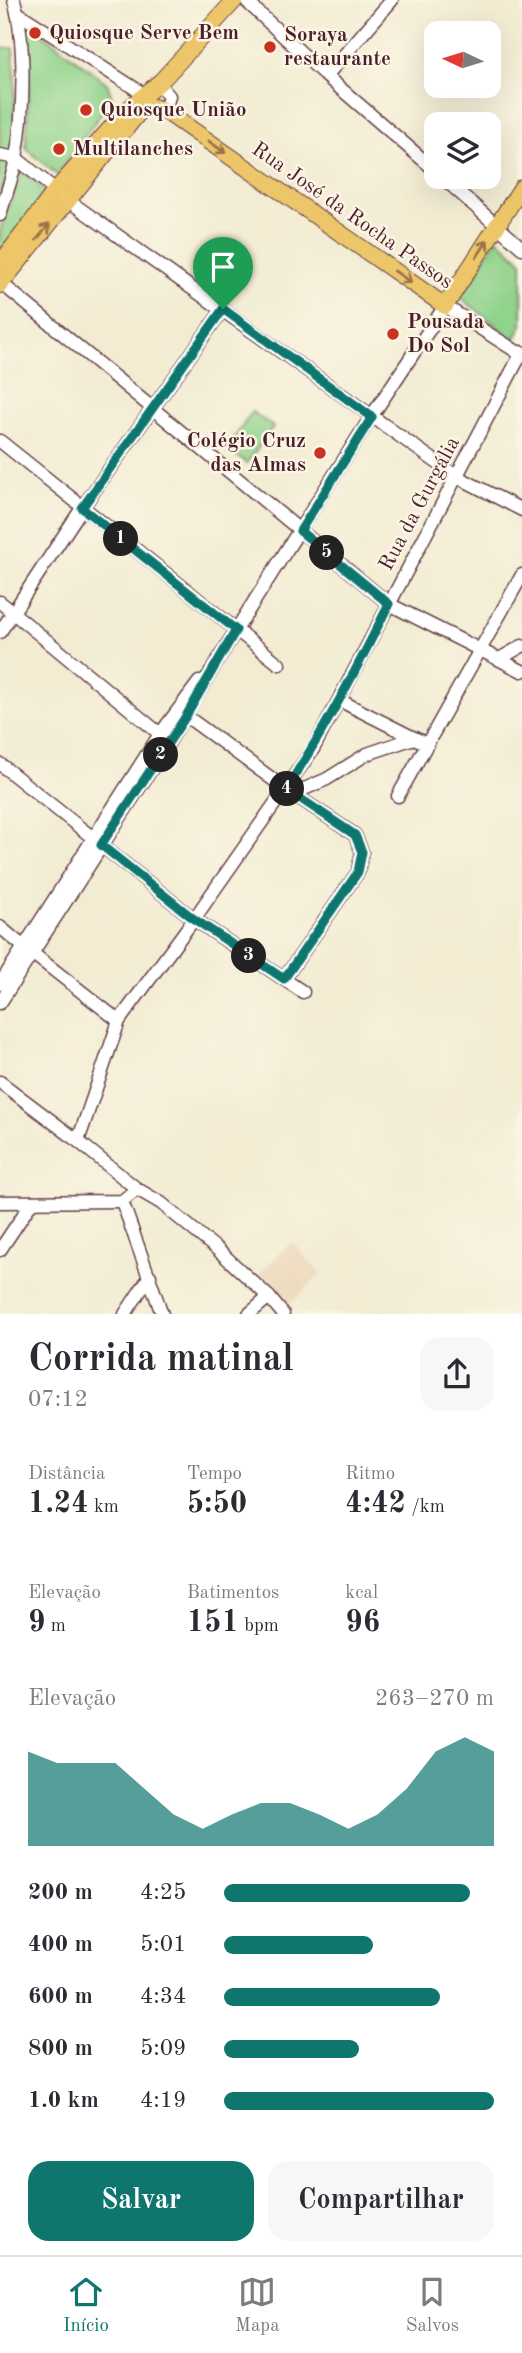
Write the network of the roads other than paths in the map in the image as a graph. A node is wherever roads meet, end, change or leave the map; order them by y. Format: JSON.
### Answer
{"nodes":[{"id":1,"x":235,"y":0,"type":"edge"},
{"id":2,"x":245,"y":0,"type":"edge"},
{"id":3,"x":392,"y":0,"type":"edge"},
{"id":4,"x":16,"y":6,"type":"edge"},
{"id":5,"x":326,"y":76,"type":"junction"},
{"id":6,"x":158,"y":83,"type":"junction"},
{"id":7,"x":145,"y":95,"type":"junction"},
{"id":8,"x":163,"y":110,"type":"junction"},
{"id":9,"x":0,"y":155,"type":"edge"},
{"id":10,"x":16,"y":158,"type":"junction"},
{"id":11,"x":424,"y":161,"type":"edge"},
{"id":12,"x":522,"y":187,"type":"edge"},
{"id":13,"x":456,"y":189,"type":"edge"},
{"id":14,"x":63,"y":195,"type":"junction"},
{"id":15,"x":0,"y":215,"type":"edge"},
{"id":16,"x":498,"y":225,"type":"junction"},
{"id":17,"x":522,"y":248,"type":"edge"},
{"id":18,"x":0,"y":264,"type":"edge"},
{"id":19,"x":1,"y":284,"type":"edge"},
{"id":20,"x":445,"y":306,"type":"junction"},
{"id":21,"x":223,"y":309,"type":"junction"},
{"id":22,"x":522,"y":354,"type":"edge"},
{"id":23,"x":152,"y":408,"type":"junction"},
{"id":24,"x":372,"y":417,"type":"junction"},
{"id":25,"x":0,"y":442,"type":"edge"},
{"id":26,"x":456,"y":476,"type":"junction"},
{"id":27,"x":82,"y":508,"type":"junction"},
{"id":28,"x":522,"y":510,"type":"edge"},
{"id":29,"x":300,"y":531,"type":"junction"},
{"id":30,"x":522,"y":575,"type":"edge"},
{"id":31,"x":0,"y":602,"type":"edge"},
{"id":32,"x":389,"y":604,"type":"junction"},
{"id":33,"x":13,"y":613,"type":"junction"},
{"id":34,"x":236,"y":630,"type":"junction"},
{"id":35,"x":0,"y":632,"type":"edge"},
{"id":36,"x":522,"y":646,"type":"edge"},
{"id":37,"x":481,"y":651,"type":"junction"},
{"id":38,"x":500,"y":658,"type":"junction"},
{"id":39,"x":279,"y":664,"type":"dead end"},
{"id":40,"x":214,"y":667,"type":"junction"},
{"id":41,"x":522,"y":671,"type":"edge"},
{"id":42,"x":339,"y":700,"type":"junction"},
{"id":43,"x":186,"y":716,"type":"junction"},
{"id":44,"x":160,"y":734,"type":"junction"},
{"id":45,"x":414,"y":738,"type":"junction"},
{"id":46,"x":428,"y":744,"type":"junction"},
{"id":47,"x":0,"y":764,"type":"edge"},
{"id":48,"x":290,"y":791,"type":"junction"},
{"id":49,"x":398,"y":796,"type":"dead end"},
{"id":50,"x":97,"y":841,"type":"junction"},
{"id":51,"x":194,"y":919,"type":"junction"},
{"id":52,"x":0,"y":926,"type":"edge"},
{"id":53,"x":29,"y":950,"type":"junction"},
{"id":54,"x":284,"y":979,"type":"junction"},
{"id":55,"x":0,"y":984,"type":"edge"},
{"id":56,"x":303,"y":992,"type":"dead end"},
{"id":57,"x":0,"y":1003,"type":"edge"},
{"id":58,"x":120,"y":1021,"type":"junction"},
{"id":59,"x":0,"y":1082,"type":"edge"},
{"id":60,"x":78,"y":1141,"type":"junction"},
{"id":61,"x":137,"y":1189,"type":"junction"},
{"id":62,"x":122,"y":1201,"type":"junction"},
{"id":63,"x":0,"y":1202,"type":"edge"},
{"id":64,"x":32,"y":1202,"type":"junction"},
{"id":65,"x":0,"y":1250,"type":"edge"},
{"id":66,"x":150,"y":1276,"type":"junction"},
{"id":67,"x":269,"y":1297,"type":"junction"},
{"id":68,"x":125,"y":1314,"type":"edge"},
{"id":69,"x":162,"y":1314,"type":"edge"},
{"id":70,"x":249,"y":1314,"type":"edge"},
{"id":71,"x":283,"y":1314,"type":"edge"}],
"edges":[{"from":1,"to":6,"type":"main road"},
{"from":2,"to":5,"type":"street"},
{"from":3,"to":5,"type":"street"},
{"from":4,"to":7,"type":"street"},
{"from":4,"to":10,"type":"street"},
{"from":5,"to":11,"type":"street"},
{"from":6,"to":7,"type":"main road"},
{"from":6,"to":8,"type":"street"},
{"from":7,"to":14,"type":"main road"},
{"from":8,"to":14,"type":"main road"},
{"from":8,"to":20,"type":"main road","name":"Rua José da Rocha Passos","one_way":true},
{"from":9,"to":10,"type":"street"},
{"from":10,"to":14,"type":"street"},
{"from":10,"to":15,"type":"street"},
{"from":12,"to":16,"type":"main road"},
{"from":13,"to":16,"type":"street"},
{"from":14,"to":18,"type":"main road"},
{"from":19,"to":14,"type":"main road","one_way":true},
{"from":14,"to":21,"type":"street"},
{"from":16,"to":17,"type":"street"},
{"from":20,"to":16,"type":"main road","one_way":true},
{"from":19,"to":23,"type":"street"},
{"from":20,"to":22,"type":"street","name":"Rua José da Rocha Passos"},
{"from":20,"to":24,"type":"street"},
{"from":21,"to":23,"type":"street"},
{"from":21,"to":24,"type":"street"},
{"from":22,"to":26,"type":"street","name":"Rua da Gurgália"},
{"from":23,"to":27,"type":"street"},
{"from":23,"to":29,"type":"street"},
{"from":24,"to":26,"type":"street"},
{"from":24,"to":29,"type":"street"},
{"from":25,"to":27,"type":"street"},
{"from":26,"to":28,"type":"street"},
{"from":26,"to":32,"type":"street","name":"Rua da Gurgália"},
{"from":27,"to":33,"type":"street"},
{"from":27,"to":34,"type":"street"},
{"from":29,"to":32,"type":"street"},
{"from":29,"to":34,"type":"street"},
{"from":30,"to":37,"type":"street"},
{"from":31,"to":33,"type":"street"},
{"from":32,"to":37,"type":"street"},
{"from":32,"to":42,"type":"street","name":"Rua da Gurgália"},
{"from":33,"to":35,"type":"street"},
{"from":33,"to":44,"type":"street"},
{"from":34,"to":39,"type":"street"},
{"from":34,"to":40,"type":"street"},
{"from":36,"to":38,"type":"street"},
{"from":37,"to":38,"type":"street"},
{"from":37,"to":46,"type":"street"},
{"from":38,"to":41,"type":"street"},
{"from":40,"to":43,"type":"street"},
{"from":40,"to":44,"type":"street"},
{"from":42,"to":45,"type":"street"},
{"from":42,"to":48,"type":"street","name":"Rua da Gurgália"},
{"from":43,"to":48,"type":"street"},
{"from":43,"to":50,"type":"street"},
{"from":44,"to":50,"type":"street"},
{"from":45,"to":46,"type":"street"},
{"from":45,"to":48,"type":"street"},
{"from":46,"to":49,"type":"street"},
{"from":47,"to":50,"type":"street"},
{"from":48,"to":51,"type":"street","name":"Rua da Gurgália"},
{"from":48,"to":54,"type":"street"},
{"from":50,"to":51,"type":"street"},
{"from":50,"to":53,"type":"street"},
{"from":51,"to":54,"type":"street"},
{"from":51,"to":58,"type":"street","name":"Rua da Gurgália"},
{"from":52,"to":53,"type":"street"},
{"from":53,"to":55,"type":"street"},
{"from":53,"to":57,"type":"street"},
{"from":53,"to":58,"type":"street"},
{"from":54,"to":56,"type":"street"},
{"from":58,"to":60,"type":"street","name":"Rua da Gurgália"},
{"from":59,"to":60,"type":"street"},
{"from":60,"to":61,"type":"street"},
{"from":61,"to":62,"type":"street"},
{"from":61,"to":67,"type":"street"},
{"from":62,"to":64,"type":"street"},
{"from":62,"to":66,"type":"street"},
{"from":63,"to":64,"type":"street"},
{"from":64,"to":65,"type":"street"},
{"from":66,"to":68,"type":"street"},
{"from":66,"to":69,"type":"street"},
{"from":67,"to":70,"type":"street"},
{"from":67,"to":71,"type":"street"}]}
